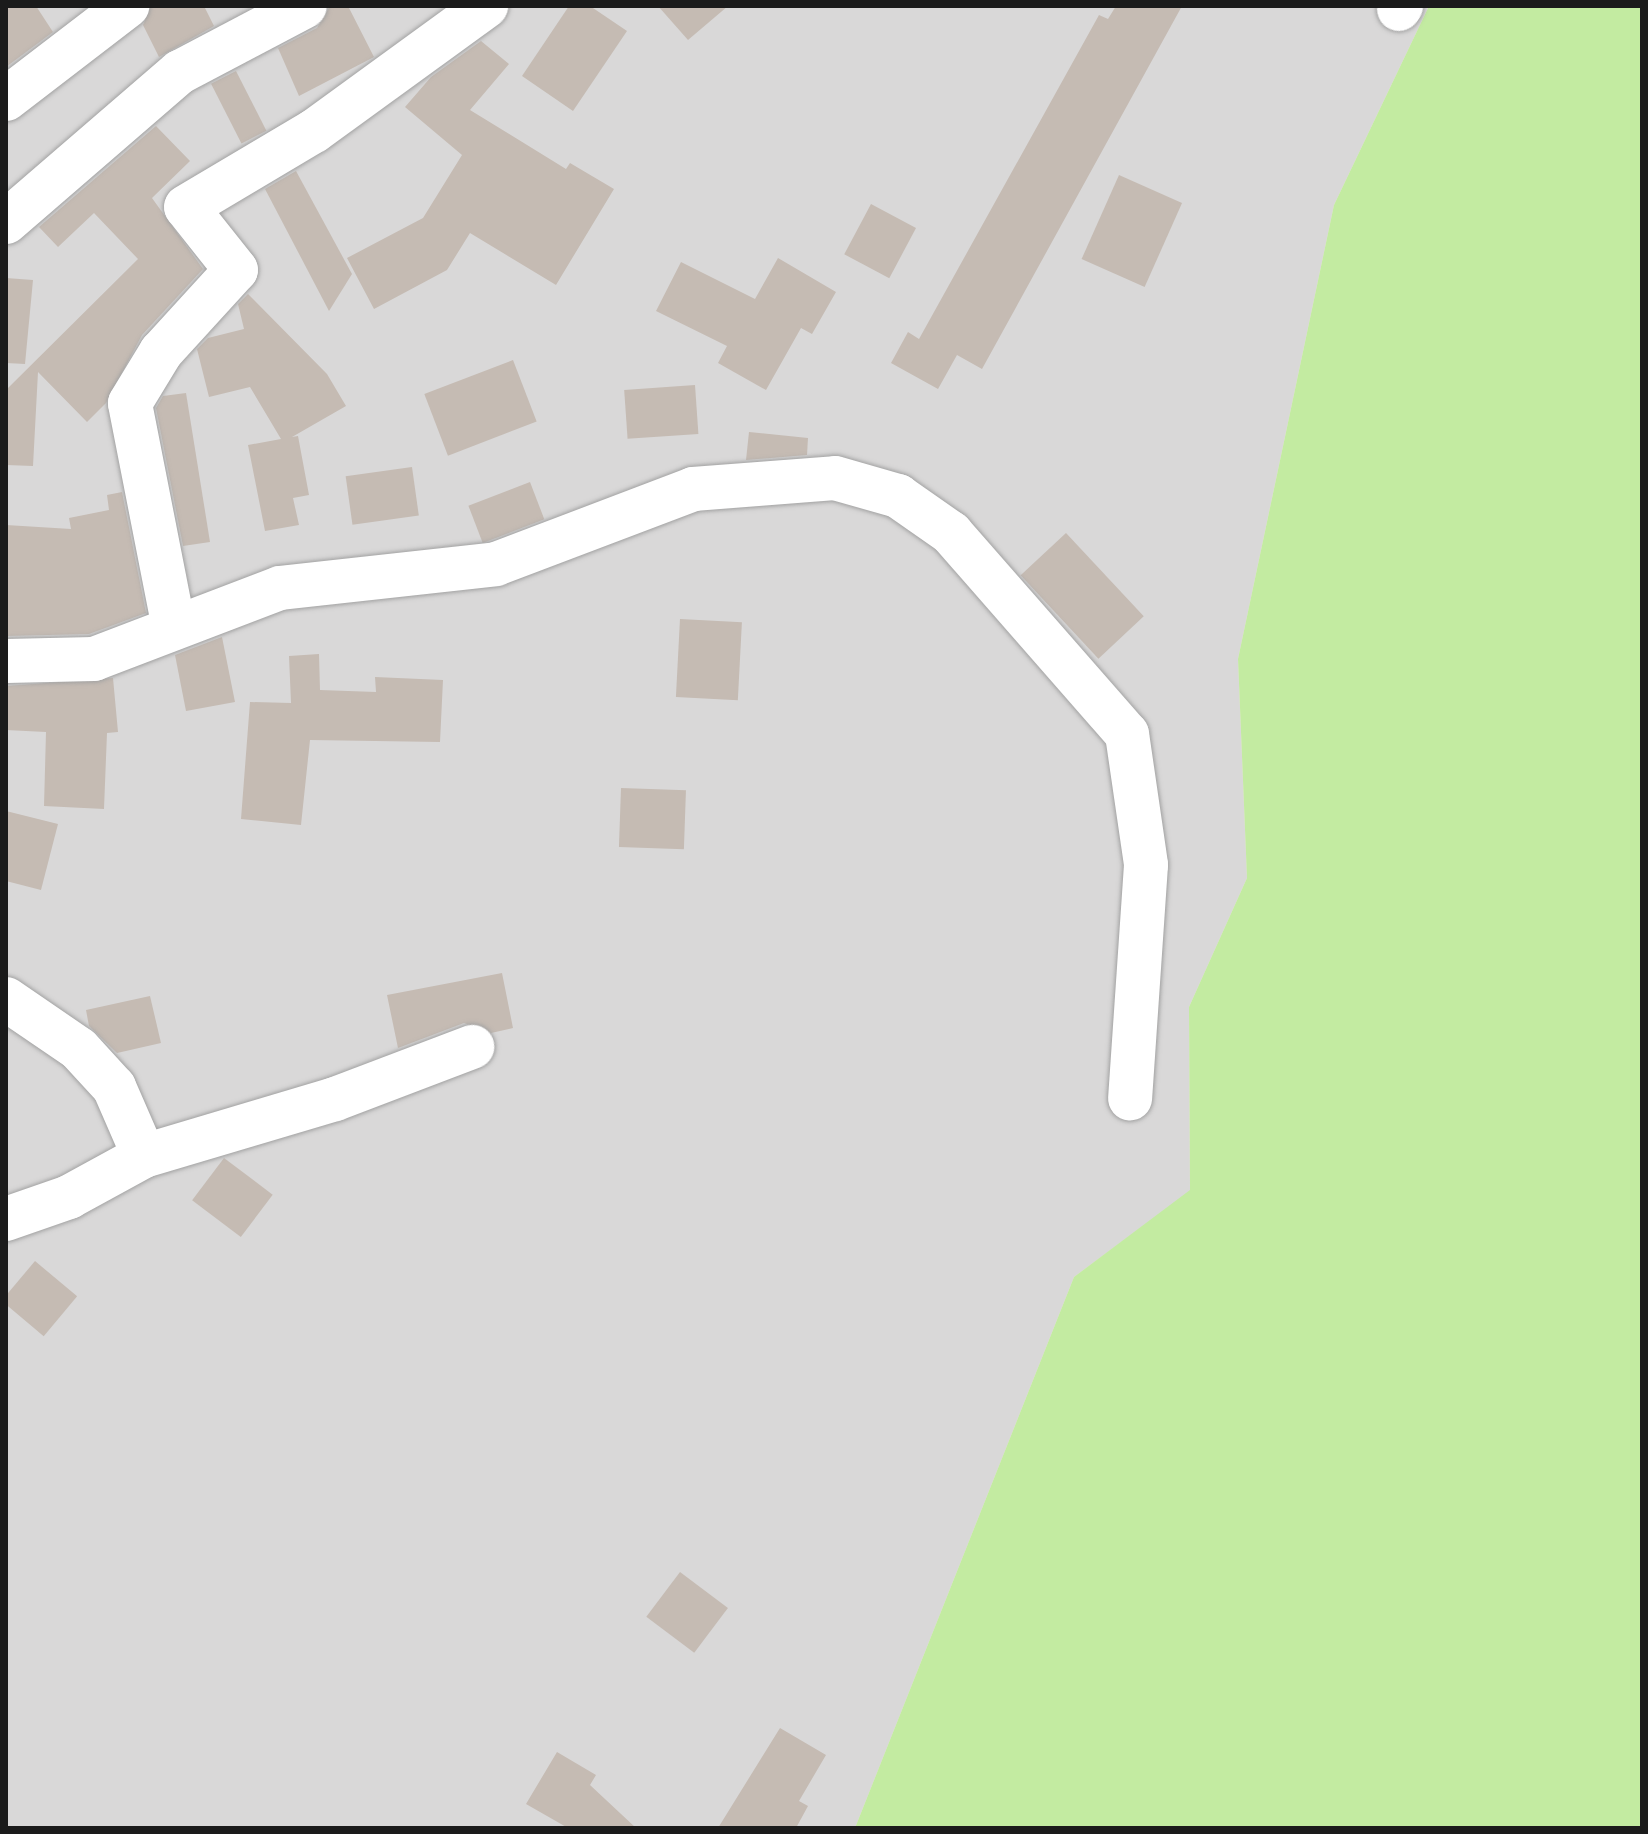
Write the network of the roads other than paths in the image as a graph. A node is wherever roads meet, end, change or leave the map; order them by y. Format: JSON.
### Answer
{"nodes":[{"id":1,"x":127,"y":6,"type":"edge"},
{"id":2,"x":305,"y":6,"type":"edge"},
{"id":3,"x":486,"y":6,"type":"edge"},
{"id":4,"x":6,"y":99,"type":"edge"},
{"id":5,"x":6,"y":222,"type":"edge"},
{"id":6,"x":174,"y":628,"type":"junction"},
{"id":7,"x":6,"y":661,"type":"edge"},
{"id":8,"x":6,"y":999,"type":"edge"},
{"id":9,"x":472,"y":1047,"type":"dead end"},
{"id":10,"x":1130,"y":1098,"type":"dead end"},
{"id":11,"x":144,"y":1156,"type":"junction"},
{"id":12,"x":6,"y":1219,"type":"edge"}],
"edges":[{"from":1,"to":4,"type":"street"},
{"from":2,"to":5,"type":"street"},
{"from":3,"to":6,"type":"street"},
{"from":6,"to":7,"type":"street"},
{"from":6,"to":10,"type":"street"},
{"from":8,"to":11,"type":"street"},
{"from":9,"to":11,"type":"street"},
{"from":11,"to":12,"type":"street"}]}
